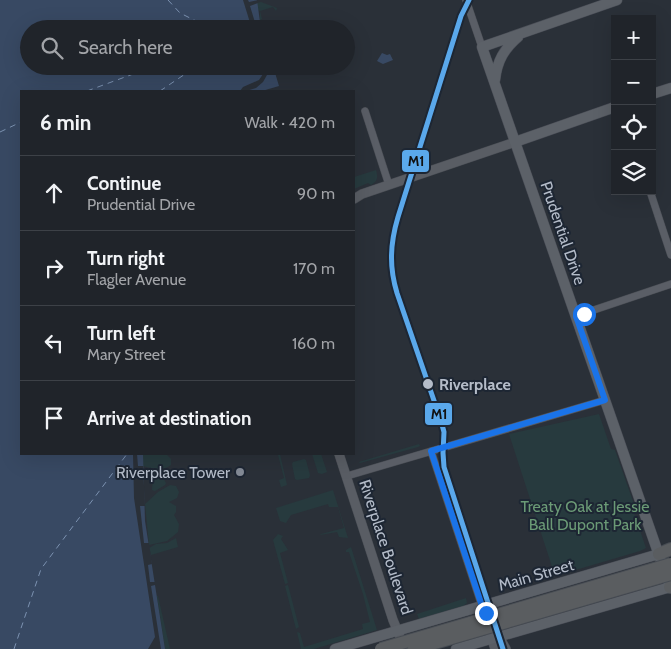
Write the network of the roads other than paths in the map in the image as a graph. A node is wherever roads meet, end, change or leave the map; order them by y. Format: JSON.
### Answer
{"nodes":[{"id":1,"x":466,"y":0,"type":"edge"},
{"id":2,"x":617,"y":0,"type":"edge"},
{"id":3,"x":525,"y":32,"type":"junction"},
{"id":4,"x":482,"y":47,"type":"junction"},
{"id":5,"x":495,"y":83,"type":"junction"},
{"id":6,"x":671,"y":88,"type":"edge"},
{"id":7,"x":656,"y":93,"type":"edge"},
{"id":8,"x":611,"y":108,"type":"edge"},
{"id":9,"x":365,"y":111,"type":"dead end"},
{"id":10,"x":515,"y":142,"type":"junction"},
{"id":11,"x":389,"y":185,"type":"junction"},
{"id":12,"x":651,"y":195,"type":"edge"},
{"id":13,"x":355,"y":199,"type":"edge"},
{"id":14,"x":671,"y":255,"type":"edge"},
{"id":15,"x":671,"y":284,"type":"edge"},
{"id":16,"x":576,"y":316,"type":"junction"},
{"id":17,"x":605,"y":400,"type":"junction"},
{"id":18,"x":431,"y":451,"type":"junction"},
{"id":19,"x":339,"y":455,"type":"edge"},
{"id":20,"x":347,"y":476,"type":"junction"},
{"id":21,"x":671,"y":549,"type":"edge"},
{"id":22,"x":659,"y":554,"type":"junction"},
{"id":23,"x":629,"y":564,"type":"junction"},
{"id":24,"x":671,"y":564,"type":"edge"},
{"id":25,"x":568,"y":582,"type":"junction"},
{"id":26,"x":671,"y":584,"type":"edge"},
{"id":27,"x":638,"y":596,"type":"junction"},
{"id":28,"x":482,"y":606,"type":"junction"},
{"id":29,"x":578,"y":614,"type":"junction"},
{"id":30,"x":398,"y":631,"type":"junction"},
{"id":31,"x":496,"y":637,"type":"junction"},
{"id":32,"x":335,"y":649,"type":"edge"},
{"id":33,"x":381,"y":649,"type":"edge"},
{"id":34,"x":404,"y":649,"type":"edge"},
{"id":35,"x":414,"y":649,"type":"edge"},
{"id":36,"x":456,"y":649,"type":"edge"},
{"id":37,"x":495,"y":649,"type":"edge"},
{"id":38,"x":506,"y":649,"type":"edge"}],
"edges":[{"from":1,"to":4,"type":"street","name":"Prudential Drive"},
{"from":2,"to":3,"type":"main road"},
{"from":3,"to":4,"type":"main road"},
{"from":3,"to":5,"type":"main road"},
{"from":4,"to":5,"type":"main road","name":"Prudential Drive"},
{"from":5,"to":10,"type":"main road","name":"Prudential Drive"},
{"from":6,"to":7,"type":"main road"},
{"from":8,"to":10,"type":"main road"},
{"from":9,"to":11,"type":"street"},
{"from":10,"to":11,"type":"main road"},
{"from":10,"to":16,"type":"main road","name":"Prudential Drive"},
{"from":11,"to":13,"type":"main road"},
{"from":12,"to":14,"type":"street"},
{"from":15,"to":16,"type":"street"},
{"from":16,"to":17,"type":"main road","name":"Prudential Drive"},
{"from":17,"to":18,"type":"street"},
{"from":17,"to":22,"type":"main road","name":"Prudential Drive"},
{"from":18,"to":20,"type":"street"},
{"from":18,"to":28,"type":"street"},
{"from":19,"to":20,"type":"main road","name":"Riverplace Boulevard"},
{"from":20,"to":30,"type":"main road","name":"Riverplace Boulevard"},
{"from":21,"to":22,"type":"highway"},
{"from":22,"to":23,"type":"main road","name":"Main Street"},
{"from":22,"to":26,"type":"main road","name":"Prudential Drive"},
{"from":23,"to":25,"type":"main road","name":"Main Street"},
{"from":23,"to":27,"type":"main road"},
{"from":24,"to":33,"type":"highway","bridge":true},
{"from":25,"to":28,"type":"main road","name":"Main Street"},
{"from":25,"to":29,"type":"main road"},
{"from":26,"to":27,"type":"main road"},
{"from":26,"to":35,"type":"highway","bridge":true},
{"from":27,"to":29,"type":"main road"},
{"from":28,"to":30,"type":"main road","name":"Main Street"},
{"from":28,"to":31,"type":"main road"},
{"from":29,"to":31,"type":"main road"},
{"from":30,"to":32,"type":"main road","name":"Main Street"},
{"from":30,"to":34,"type":"main road","name":"Riverplace Boulevard"},
{"from":31,"to":36,"type":"main road"},
{"from":31,"to":37,"type":"main road"},
{"from":31,"to":38,"type":"main road"}]}
